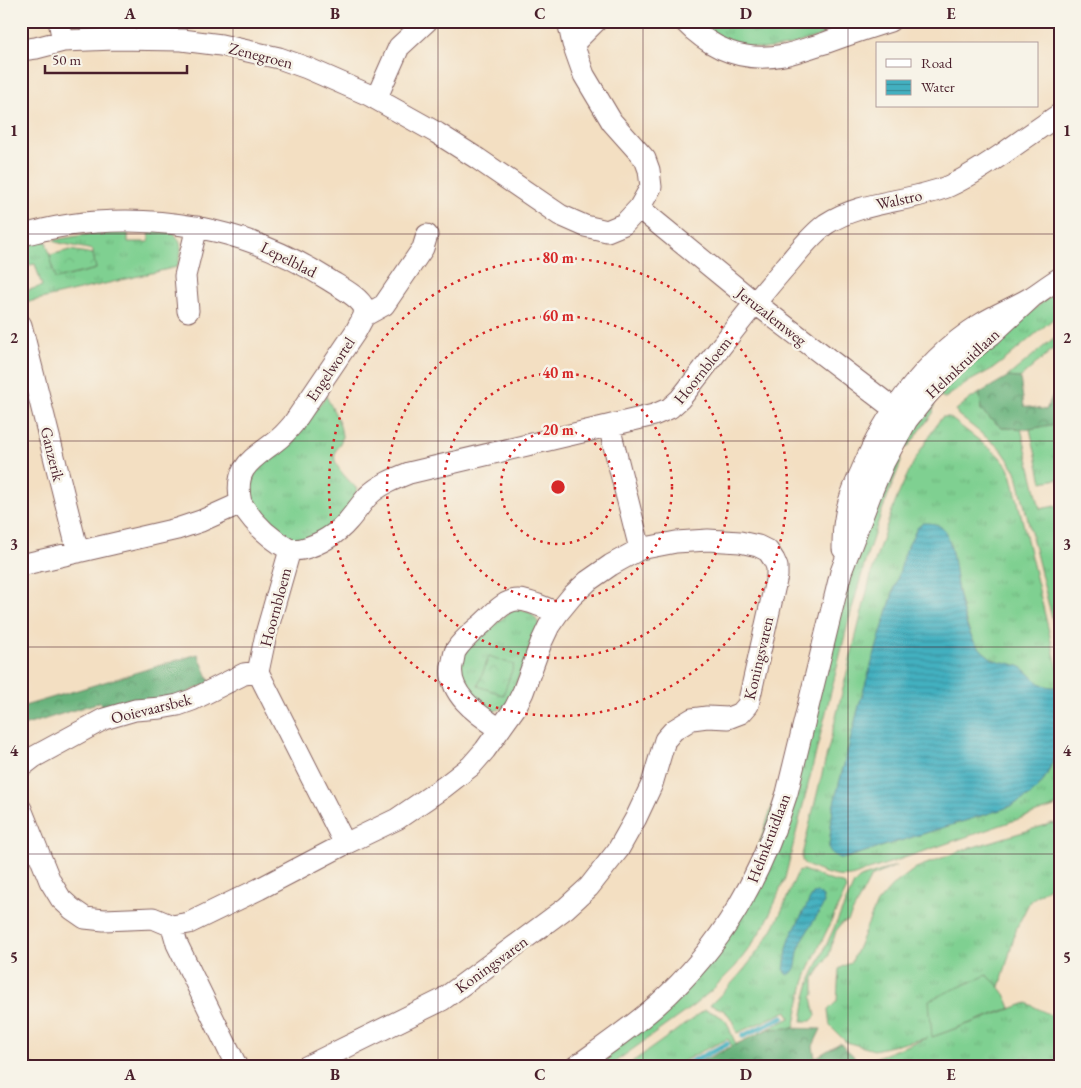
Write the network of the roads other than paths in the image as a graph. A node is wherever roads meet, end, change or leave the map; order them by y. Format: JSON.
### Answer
{"nodes":[{"id":1,"x":427,"y":21,"type":"edge"},
{"id":2,"x":568,"y":21,"type":"edge"},
{"id":3,"x":596,"y":21,"type":"edge"},
{"id":4,"x":684,"y":21,"type":"edge"},
{"id":5,"x":890,"y":21,"type":"edge"},
{"id":6,"x":61,"y":31,"type":"edge"},
{"id":7,"x":573,"y":44,"type":"junction"},
{"id":8,"x":21,"y":50,"type":"edge"},
{"id":9,"x":376,"y":98,"type":"junction"},
{"id":10,"x":1060,"y":114,"type":"edge"},
{"id":11,"x":639,"y":208,"type":"junction"},
{"id":12,"x":197,"y":227,"type":"junction"},
{"id":13,"x":427,"y":235,"type":"dead end"},
{"id":14,"x":21,"y":236,"type":"edge"},
{"id":15,"x":1060,"y":278,"type":"edge"},
{"id":16,"x":755,"y":303,"type":"junction"},
{"id":17,"x":188,"y":311,"type":"dead end"},
{"id":18,"x":364,"y":316,"type":"junction"},
{"id":19,"x":21,"y":326,"type":"edge"},
{"id":20,"x":28,"y":381,"type":"edge"},
{"id":21,"x":901,"y":415,"type":"junction"},
{"id":22,"x":608,"y":426,"type":"junction"},
{"id":23,"x":241,"y":503,"type":"junction"},
{"id":24,"x":640,"y":549,"type":"junction"},
{"id":25,"x":290,"y":550,"type":"junction"},
{"id":26,"x":78,"y":552,"type":"junction"},
{"id":27,"x":21,"y":565,"type":"edge"},
{"id":28,"x":558,"y":613,"type":"junction"},
{"id":29,"x":258,"y":672,"type":"junction"},
{"id":30,"x":500,"y":729,"type":"junction"},
{"id":31,"x":21,"y":767,"type":"edge"},
{"id":32,"x":21,"y":809,"type":"edge"},
{"id":33,"x":345,"y":844,"type":"junction"},
{"id":34,"x":172,"y":926,"type":"junction"},
{"id":35,"x":237,"y":1067,"type":"edge"},
{"id":36,"x":306,"y":1067,"type":"edge"},
{"id":37,"x":575,"y":1067,"type":"edge"}],
"edges":[{"from":1,"to":9,"type":"street"},
{"from":2,"to":7,"type":"street"},
{"from":3,"to":7,"type":"street"},
{"from":4,"to":5,"type":"street"},
{"from":6,"to":8,"type":"street","name":"Zenegroen"},
{"from":6,"to":9,"type":"street","name":"Zenegroen"},
{"from":7,"to":11,"type":"street"},
{"from":9,"to":11,"type":"street","name":"Zenegroen"},
{"from":10,"to":16,"type":"street","name":"Walstro"},
{"from":11,"to":16,"type":"street","name":"Jeruzalemweg"},
{"from":12,"to":14,"type":"street","name":"Lepelblad"},
{"from":12,"to":17,"type":"street"},
{"from":12,"to":18,"type":"street","name":"Lepelblad"},
{"from":13,"to":18,"type":"street","name":"Engelwortel"},
{"from":15,"to":21,"type":"street","name":"Helmkruidlaan"},
{"from":16,"to":21,"type":"street","name":"Jeruzalemweg"},
{"from":16,"to":22,"type":"street","name":"Hoornbloem"},
{"from":18,"to":23,"type":"street","name":"Engelwortel"},
{"from":19,"to":20,"type":"street","name":"Ganzerik"},
{"from":20,"to":26,"type":"street","name":"Ganzerik"},
{"from":21,"to":37,"type":"street","name":"Helmkruidlaan"},
{"from":22,"to":24,"type":"street"},
{"from":22,"to":25,"type":"street","name":"Hoornbloem"},
{"from":23,"to":25,"type":"street"},
{"from":23,"to":26,"type":"street"},
{"from":24,"to":28,"type":"street","name":"Koningsvaren"},
{"from":24,"to":36,"type":"street","name":"Koningsvaren"},
{"from":25,"to":29,"type":"street","name":"Hoornbloem"},
{"from":26,"to":27,"type":"street"},
{"from":28,"to":30,"type":"street","name":"Koningsvaren"},
{"from":28,"to":30,"type":"street"},
{"from":29,"to":31,"type":"street","name":"Ooievaarsbek"},
{"from":29,"to":33,"type":"street"},
{"from":30,"to":33,"type":"street","name":"Koningsvaren"},
{"from":32,"to":34,"type":"street"},
{"from":33,"to":34,"type":"street","name":"Koningsvaren"},
{"from":34,"to":35,"type":"street"}]}
